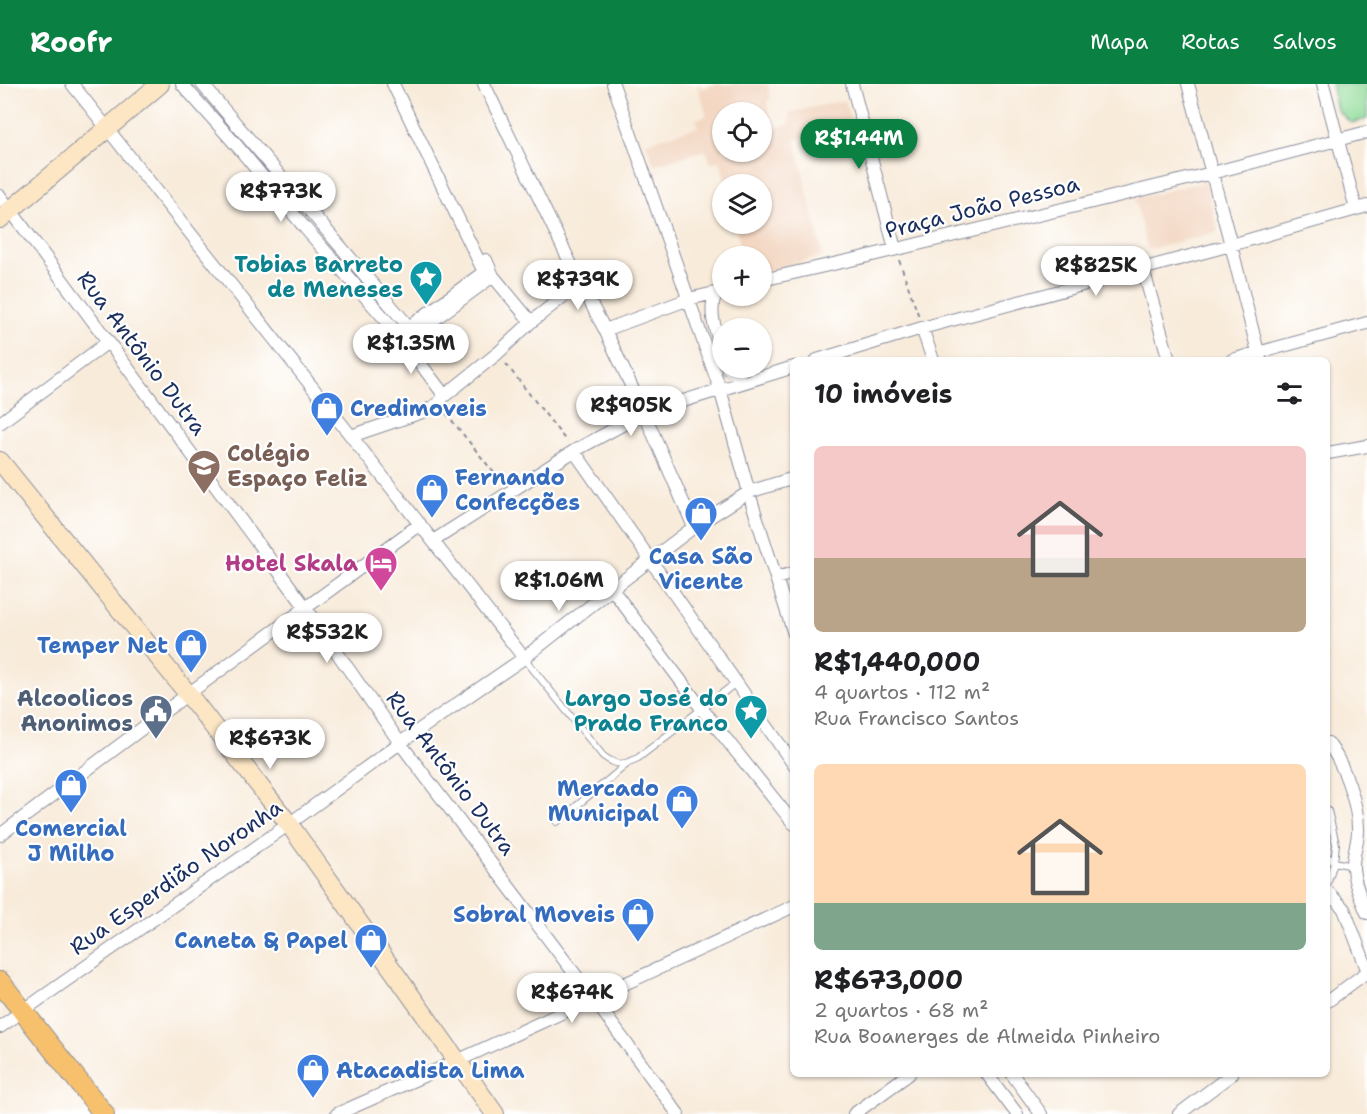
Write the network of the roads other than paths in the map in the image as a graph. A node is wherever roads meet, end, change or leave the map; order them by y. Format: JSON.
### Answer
{"nodes":[{"id":1,"x":72,"y":84,"type":"edge"},
{"id":2,"x":160,"y":84,"type":"edge"},
{"id":3,"x":182,"y":84,"type":"edge"},
{"id":4,"x":202,"y":84,"type":"edge"},
{"id":5,"x":393,"y":84,"type":"edge"},
{"id":6,"x":401,"y":84,"type":"edge"},
{"id":7,"x":484,"y":84,"type":"edge"},
{"id":8,"x":613,"y":84,"type":"edge"},
{"id":9,"x":852,"y":84,"type":"edge"},
{"id":10,"x":1188,"y":84,"type":"edge"},
{"id":11,"x":1323,"y":84,"type":"edge"},
{"id":12,"x":414,"y":118,"type":"junction"},
{"id":13,"x":108,"y":129,"type":"junction"},
{"id":14,"x":1367,"y":132,"type":"edge"},
{"id":15,"x":249,"y":138,"type":"junction"},
{"id":16,"x":1338,"y":140,"type":"junction"},
{"id":17,"x":238,"y":147,"type":"junction"},
{"id":18,"x":1212,"y":173,"type":"junction"},
{"id":19,"x":4,"y":208,"type":"edge"},
{"id":20,"x":1361,"y":208,"type":"edge"},
{"id":21,"x":316,"y":218,"type":"junction"},
{"id":22,"x":304,"y":228,"type":"junction"},
{"id":23,"x":1231,"y":244,"type":"junction"},
{"id":24,"x":896,"y":249,"type":"junction"},
{"id":25,"x":1143,"y":269,"type":"junction"},
{"id":26,"x":488,"y":274,"type":"junction"},
{"id":27,"x":772,"y":278,"type":"edge"},
{"id":28,"x":580,"y":283,"type":"junction"},
{"id":29,"x":712,"y":294,"type":"edge"},
{"id":30,"x":689,"y":299,"type":"junction"},
{"id":31,"x":712,"y":303,"type":"edge"},
{"id":32,"x":712,"y":318,"type":"edge"},
{"id":33,"x":531,"y":322,"type":"junction"},
{"id":34,"x":1367,"y":323,"type":"edge"},
{"id":35,"x":922,"y":328,"type":"junction"},
{"id":36,"x":605,"y":330,"type":"junction"},
{"id":37,"x":404,"y":335,"type":"junction"},
{"id":38,"x":108,"y":342,"type":"junction"},
{"id":39,"x":1260,"y":356,"type":"edge"},
{"id":40,"x":827,"y":357,"type":"edge"},
{"id":41,"x":932,"y":357,"type":"edge"},
{"id":42,"x":1168,"y":357,"type":"edge"},
{"id":43,"x":790,"y":368,"type":"edge"},
{"id":44,"x":739,"y":378,"type":"edge"},
{"id":45,"x":743,"y":382,"type":"junction"},
{"id":46,"x":720,"y":389,"type":"junction"},
{"id":47,"x":441,"y":397,"type":"junction"},
{"id":48,"x":644,"y":413,"type":"junction"},
{"id":49,"x":0,"y":423,"type":"edge"},
{"id":50,"x":351,"y":436,"type":"junction"},
{"id":51,"x":1367,"y":446,"type":"edge"},
{"id":52,"x":574,"y":451,"type":"junction"},
{"id":53,"x":1330,"y":453,"type":"edge"},
{"id":54,"x":0,"y":461,"type":"edge"},
{"id":55,"x":790,"y":479,"type":"edge"},
{"id":56,"x":749,"y":492,"type":"junction"},
{"id":57,"x":420,"y":524,"type":"junction"},
{"id":58,"x":694,"y":527,"type":"junction"},
{"id":59,"x":433,"y":541,"type":"junction"},
{"id":60,"x":651,"y":560,"type":"junction"},
{"id":61,"x":790,"y":574,"type":"edge"},
{"id":62,"x":776,"y":578,"type":"junction"},
{"id":63,"x":612,"y":588,"type":"junction"},
{"id":64,"x":306,"y":608,"type":"junction"},
{"id":65,"x":790,"y":622,"type":"edge"},
{"id":66,"x":524,"y":658,"type":"junction"},
{"id":67,"x":737,"y":682,"type":"junction"},
{"id":68,"x":188,"y":694,"type":"junction"},
{"id":69,"x":702,"y":709,"type":"junction"},
{"id":70,"x":400,"y":742,"type":"junction"},
{"id":71,"x":1330,"y":746,"type":"edge"},
{"id":72,"x":790,"y":759,"type":"edge"},
{"id":73,"x":627,"y":764,"type":"junction"},
{"id":74,"x":790,"y":819,"type":"edge"},
{"id":75,"x":1330,"y":819,"type":"edge"},
{"id":76,"x":557,"y":822,"type":"dead end"},
{"id":77,"x":289,"y":824,"type":"junction"},
{"id":78,"x":0,"y":835,"type":"edge"},
{"id":79,"x":1330,"y":859,"type":"edge"},
{"id":80,"x":1334,"y":862,"type":"junction"},
{"id":81,"x":1353,"y":867,"type":"junction"},
{"id":82,"x":1330,"y":875,"type":"edge"},
{"id":83,"x":1330,"y":894,"type":"edge"},
{"id":84,"x":790,"y":908,"type":"edge"},
{"id":85,"x":1367,"y":913,"type":"edge"},
{"id":86,"x":1367,"y":970,"type":"edge"},
{"id":87,"x":0,"y":982,"type":"edge"},
{"id":88,"x":593,"y":998,"type":"junction"},
{"id":89,"x":1330,"y":999,"type":"edge"},
{"id":90,"x":23,"y":1011,"type":"junction"},
{"id":91,"x":0,"y":1028,"type":"edge"},
{"id":92,"x":457,"y":1061,"type":"junction"},
{"id":93,"x":905,"y":1077,"type":"edge"},
{"id":94,"x":989,"y":1077,"type":"edge"},
{"id":95,"x":1014,"y":1077,"type":"edge"},
{"id":96,"x":1228,"y":1077,"type":"edge"},
{"id":97,"x":104,"y":1114,"type":"edge"},
{"id":98,"x":337,"y":1114,"type":"edge"},
{"id":99,"x":495,"y":1114,"type":"edge"},
{"id":100,"x":678,"y":1114,"type":"edge"},
{"id":101,"x":854,"y":1114,"type":"edge"},
{"id":102,"x":1017,"y":1114,"type":"edge"},
{"id":103,"x":1041,"y":1114,"type":"edge"},
{"id":104,"x":1179,"y":1114,"type":"edge"}],
"edges":[{"from":1,"to":13,"type":"street"},
{"from":2,"to":13,"type":"street"},
{"from":3,"to":17,"type":"street"},
{"from":4,"to":15,"type":"street"},
{"from":5,"to":12,"type":"street"},
{"from":6,"to":12,"type":"street"},
{"from":7,"to":28,"type":"street"},
{"from":8,"to":30,"type":"street"},
{"from":9,"to":24,"type":"street"},
{"from":10,"to":18,"type":"street"},
{"from":11,"to":16,"type":"street"},
{"from":12,"to":26,"type":"street"},
{"from":13,"to":19,"type":"street"},
{"from":13,"to":50,"type":"street"},
{"from":14,"to":16,"type":"street","name":"Praça João Pessoa"},
{"from":15,"to":17,"type":"street"},
{"from":15,"to":21,"type":"street"},
{"from":16,"to":18,"type":"street","name":"Praça João Pessoa"},
{"from":16,"to":20,"type":"street"},
{"from":17,"to":22,"type":"street"},
{"from":18,"to":23,"type":"street"},
{"from":18,"to":24,"type":"street","name":"Praça João Pessoa"},
{"from":19,"to":38,"type":"street","name":"Rua Antônio Dutra"},
{"from":20,"to":23,"type":"street"},
{"from":21,"to":22,"type":"street"},
{"from":21,"to":37,"type":"street"},
{"from":22,"to":37,"type":"street"},
{"from":23,"to":25,"type":"street"},
{"from":23,"to":39,"type":"street"},
{"from":24,"to":27,"type":"street","name":"Praça João Pessoa"},
{"from":25,"to":35,"type":"street"},
{"from":25,"to":42,"type":"street"},
{"from":26,"to":33,"type":"street"},
{"from":26,"to":37,"type":"street"},
{"from":28,"to":33,"type":"street"},
{"from":28,"to":36,"type":"street"},
{"from":29,"to":30,"type":"street"},
{"from":30,"to":36,"type":"street"},
{"from":30,"to":46,"type":"street"},
{"from":31,"to":32,"type":"street"},
{"from":33,"to":47,"type":"street"},
{"from":34,"to":39,"type":"street"},
{"from":35,"to":40,"type":"street"},
{"from":35,"to":41,"type":"street"},
{"from":36,"to":48,"type":"street"},
{"from":37,"to":47,"type":"street"},
{"from":38,"to":49,"type":"street"},
{"from":38,"to":64,"type":"street","name":"Rua Antônio Dutra"},
{"from":43,"to":45,"type":"street"},
{"from":44,"to":45,"type":"street"},
{"from":45,"to":46,"type":"street"},
{"from":46,"to":48,"type":"street"},
{"from":46,"to":56,"type":"street"},
{"from":47,"to":50,"type":"street"},
{"from":48,"to":52,"type":"street"},
{"from":48,"to":58,"type":"street"},
{"from":50,"to":57,"type":"street"},
{"from":51,"to":53,"type":"street"},
{"from":52,"to":59,"type":"street"},
{"from":52,"to":60,"type":"street"},
{"from":54,"to":68,"type":"street"},
{"from":55,"to":56,"type":"street","name":"Rua Esperdião Noronha"},
{"from":56,"to":58,"type":"street","name":"Rua Esperdião Noronha"},
{"from":56,"to":62,"type":"street"},
{"from":57,"to":59,"type":"street"},
{"from":57,"to":64,"type":"street"},
{"from":58,"to":60,"type":"street","name":"Rua Esperdião Noronha"},
{"from":59,"to":66,"type":"street"},
{"from":60,"to":63,"type":"street","name":"Rua Esperdião Noronha"},
{"from":60,"to":67,"type":"street"},
{"from":61,"to":62,"type":"street"},
{"from":62,"to":65,"type":"street"},
{"from":63,"to":66,"type":"street","name":"Rua Esperdião Noronha"},
{"from":63,"to":69,"type":"street"},
{"from":64,"to":68,"type":"street"},
{"from":64,"to":70,"type":"street","name":"Rua Antônio Dutra"},
{"from":66,"to":70,"type":"street","name":"Rua Esperdião Noronha"},
{"from":66,"to":73,"type":"lane"},
{"from":67,"to":69,"type":"lane"},
{"from":67,"to":72,"type":"street"},
{"from":68,"to":77,"type":"street"},
{"from":68,"to":78,"type":"street"},
{"from":69,"to":73,"type":"lane"},
{"from":69,"to":74,"type":"street"},
{"from":70,"to":77,"type":"street","name":"Rua Esperdião Noronha"},
{"from":70,"to":88,"type":"street","name":"Rua Antônio Dutra"},
{"from":71,"to":81,"type":"street"},
{"from":73,"to":76,"type":"lane"},
{"from":75,"to":80,"type":"lane"},
{"from":77,"to":90,"type":"street","name":"Rua Esperdião Noronha"},
{"from":77,"to":92,"type":"street"},
{"from":79,"to":80,"type":"lane"},
{"from":80,"to":81,"type":"lane"},
{"from":80,"to":82,"type":"lane"},
{"from":81,"to":85,"type":"street"},
{"from":83,"to":86,"type":"street"},
{"from":84,"to":88,"type":"street"},
{"from":86,"to":89,"type":"street"},
{"from":87,"to":90,"type":"main road"},
{"from":88,"to":92,"type":"street"},
{"from":88,"to":100,"type":"street","name":"Rua Antônio Dutra"},
{"from":90,"to":91,"type":"street","name":"Rua Esperdião Noronha"},
{"from":90,"to":97,"type":"main road"},
{"from":92,"to":98,"type":"street"},
{"from":92,"to":99,"type":"street"},
{"from":93,"to":101,"type":"street"},
{"from":94,"to":102,"type":"street"},
{"from":95,"to":103,"type":"street"},
{"from":96,"to":104,"type":"street"}]}
